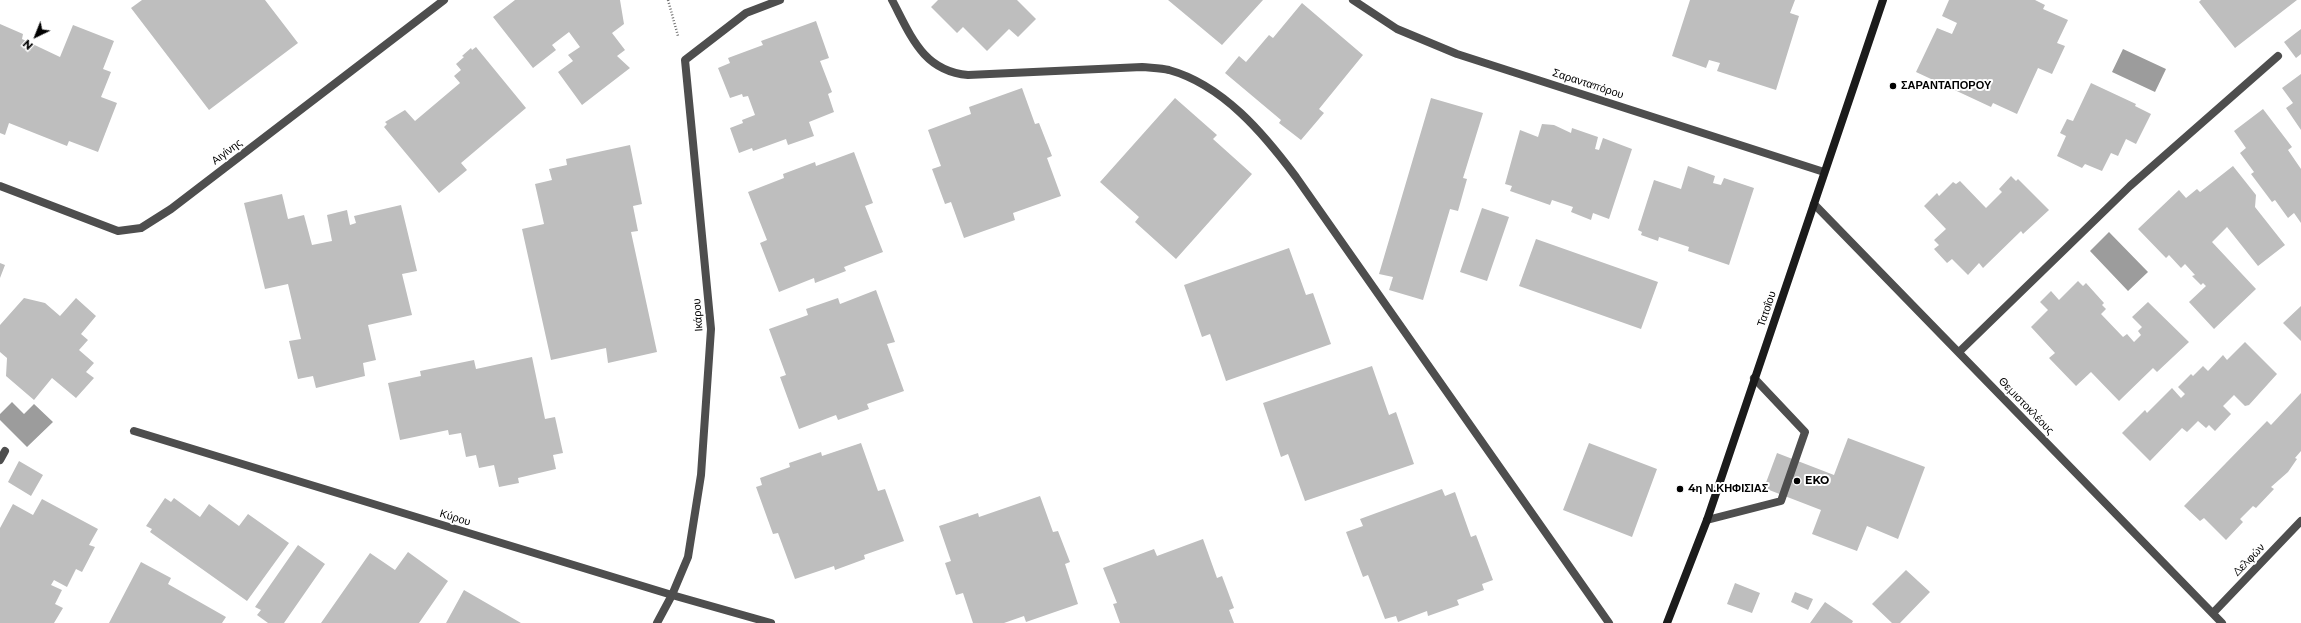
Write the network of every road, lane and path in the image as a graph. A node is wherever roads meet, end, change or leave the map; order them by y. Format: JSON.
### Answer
{"nodes":[{"id":1,"x":444,"y":0,"type":"edge"},
{"id":2,"x":668,"y":0,"type":"edge"},
{"id":3,"x":780,"y":0,"type":"edge"},
{"id":4,"x":892,"y":0,"type":"edge"},
{"id":5,"x":1353,"y":0,"type":"edge"},
{"id":6,"x":1883,"y":0,"type":"edge"},
{"id":7,"x":2278,"y":56,"type":"dead end"},
{"id":8,"x":685,"y":60,"type":"junction"},
{"id":9,"x":1824,"y":172,"type":"junction"},
{"id":10,"x":0,"y":186,"type":"edge"},
{"id":11,"x":1814,"y":204,"type":"junction"},
{"id":12,"x":1959,"y":352,"type":"junction"},
{"id":13,"x":1754,"y":378,"type":"junction"},
{"id":14,"x":134,"y":431,"type":"dead end"},
{"id":15,"x":5,"y":451,"type":"dead end"},
{"id":16,"x":0,"y":460,"type":"edge"},
{"id":17,"x":1708,"y":520,"type":"junction"},
{"id":18,"x":2301,"y":521,"type":"edge"},
{"id":19,"x":672,"y":595,"type":"junction"},
{"id":20,"x":2213,"y":613,"type":"junction"},
{"id":21,"x":657,"y":623,"type":"edge"},
{"id":22,"x":771,"y":623,"type":"edge"},
{"id":23,"x":1609,"y":623,"type":"edge"},
{"id":24,"x":1667,"y":623,"type":"edge"},
{"id":25,"x":2222,"y":623,"type":"edge"}],
"edges":[{"from":1,"to":10,"type":"street","name":"Αιγίνης"},
{"from":2,"to":8,"type":"path"},
{"from":3,"to":8,"type":"street"},
{"from":4,"to":23,"type":"street"},
{"from":5,"to":9,"type":"street","name":"Σαρανταπόρου"},
{"from":6,"to":9,"type":"main road","name":"Τατοΐου"},
{"from":7,"to":12,"type":"street"},
{"from":8,"to":19,"type":"street","name":"Ικάρου"},
{"from":9,"to":11,"type":"main road","name":"Τατοΐου"},
{"from":11,"to":12,"type":"street","name":"Θεμιστοκλέους"},
{"from":11,"to":13,"type":"main road","name":"Τατοΐου"},
{"from":12,"to":20,"type":"street","name":"Θεμιστοκλέους"},
{"from":13,"to":17,"type":"main road","name":"Τατοΐου"},
{"from":13,"to":17,"type":"street"},
{"from":14,"to":19,"type":"street","name":"Κύρου"},
{"from":15,"to":16,"type":"street"},
{"from":17,"to":24,"type":"main road","name":"Τατοΐου"},
{"from":18,"to":20,"type":"street","name":"Δελφών"},
{"from":19,"to":21,"type":"street","name":"Ικάρου"},
{"from":19,"to":22,"type":"street","name":"Κύρου"},
{"from":20,"to":25,"type":"street","name":"Θεμιστοκλέους"}]}
